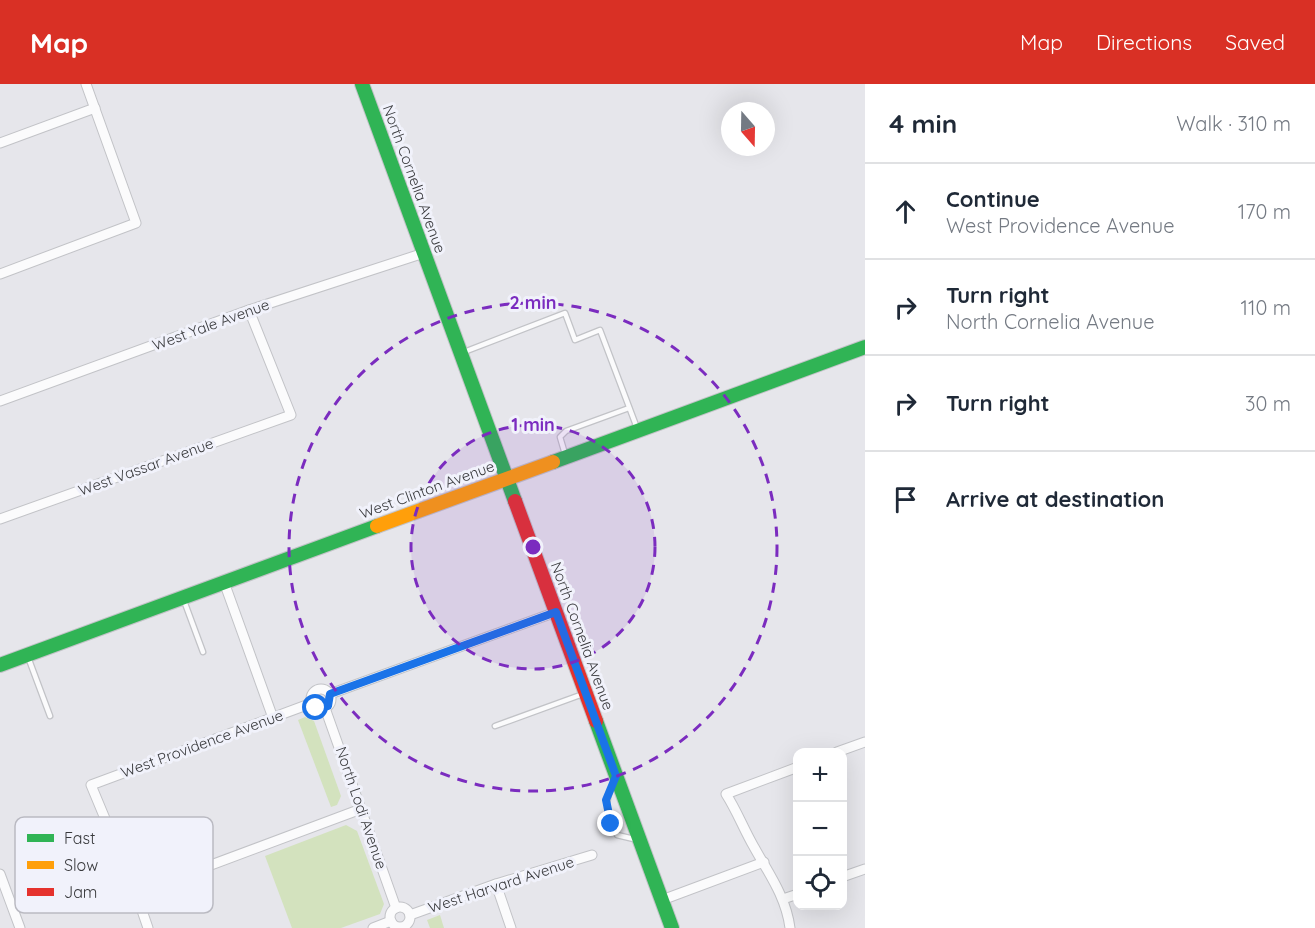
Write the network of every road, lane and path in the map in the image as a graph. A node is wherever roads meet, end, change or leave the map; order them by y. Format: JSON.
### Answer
{"nodes":[{"id":1,"x":86,"y":84,"type":"edge"},
{"id":2,"x":362,"y":84,"type":"edge"},
{"id":3,"x":95,"y":108,"type":"junction"},
{"id":4,"x":0,"y":143,"type":"edge"},
{"id":5,"x":424,"y":253,"type":"junction"},
{"id":6,"x":0,"y":274,"type":"edge"},
{"id":7,"x":249,"y":310,"type":"junction"},
{"id":8,"x":865,"y":347,"type":"edge"},
{"id":9,"x":460,"y":353,"type":"junction"},
{"id":10,"x":0,"y":401,"type":"edge"},
{"id":11,"x":629,"y":408,"type":"junction"},
{"id":12,"x":638,"y":430,"type":"junction"},
{"id":13,"x":567,"y":457,"type":"junction"},
{"id":14,"x":507,"y":478,"type":"junction"},
{"id":15,"x":0,"y":519,"type":"edge"},
{"id":16,"x":224,"y":582,"type":"junction"},
{"id":17,"x":183,"y":597,"type":"junction"},
{"id":18,"x":556,"y":612,"type":"junction"},
{"id":19,"x":203,"y":652,"type":"dead end"},
{"id":20,"x":27,"y":654,"type":"junction"},
{"id":21,"x":0,"y":665,"type":"edge"},
{"id":22,"x":586,"y":693,"type":"junction"},
{"id":23,"x":330,"y":694,"type":"junction"},
{"id":24,"x":312,"y":703,"type":"junction"},
{"id":25,"x":326,"y":708,"type":"junction"},
{"id":26,"x":50,"y":716,"type":"dead end"},
{"id":27,"x":273,"y":718,"type":"junction"},
{"id":28,"x":495,"y":726,"type":"dead end"},
{"id":29,"x":865,"y":742,"type":"edge"},
{"id":30,"x":847,"y":749,"type":"edge"},
{"id":31,"x":793,"y":769,"type":"edge"},
{"id":32,"x":616,"y":776,"type":"junction"},
{"id":33,"x":361,"y":809,"type":"junction"},
{"id":34,"x":104,"y":817,"type":"edge"},
{"id":35,"x":640,"y":840,"type":"junction"},
{"id":36,"x":592,"y":855,"type":"dead end"},
{"id":37,"x":764,"y":862,"type":"junction"},
{"id":38,"x":213,"y":864,"type":"edge"},
{"id":39,"x":865,"y":869,"type":"edge"},
{"id":40,"x":0,"y":874,"type":"edge"},
{"id":41,"x":847,"y":876,"type":"edge"},
{"id":42,"x":496,"y":884,"type":"junction"},
{"id":43,"x":793,"y":896,"type":"edge"},
{"id":44,"x":783,"y":899,"type":"junction"},
{"id":45,"x":662,"y":900,"type":"junction"},
{"id":46,"x":396,"y":908,"type":"junction"},
{"id":47,"x":143,"y":913,"type":"edge"},
{"id":48,"x":410,"y":915,"type":"junction"},
{"id":49,"x":392,"y":921,"type":"junction"},
{"id":50,"x":20,"y":926,"type":"edge"},
{"id":51,"x":9,"y":928,"type":"edge"},
{"id":52,"x":148,"y":928,"type":"edge"},
{"id":53,"x":373,"y":928,"type":"edge"},
{"id":54,"x":511,"y":928,"type":"edge"},
{"id":55,"x":672,"y":928,"type":"edge"},
{"id":56,"x":790,"y":928,"type":"edge"}],
"edges":[{"from":1,"to":3,"type":"street"},
{"from":2,"to":5,"type":"main road","name":"North Cornelia Avenue"},
{"from":3,"to":4,"type":"street"},
{"from":3,"to":6,"type":"street"},
{"from":5,"to":7,"type":"street","name":"West Yale Avenue"},
{"from":5,"to":9,"type":"main road","name":"North Cornelia Avenue"},
{"from":7,"to":10,"type":"street","name":"West Yale Avenue"},
{"from":7,"to":15,"type":"street","name":"West Vassar Avenue"},
{"from":8,"to":12,"type":"main road","name":"West Clinton Avenue"},
{"from":9,"to":11,"type":"lane"},
{"from":9,"to":14,"type":"main road","name":"North Cornelia Avenue"},
{"from":11,"to":12,"type":"lane"},
{"from":11,"to":13,"type":"lane"},
{"from":12,"to":13,"type":"main road","name":"West Clinton Avenue"},
{"from":13,"to":14,"type":"main road","name":"West Clinton Avenue"},
{"from":14,"to":16,"type":"main road","name":"West Clinton Avenue"},
{"from":14,"to":18,"type":"main road","name":"North Cornelia Avenue"},
{"from":16,"to":17,"type":"main road","name":"West Clinton Avenue"},
{"from":16,"to":27,"type":"street"},
{"from":17,"to":19,"type":"lane"},
{"from":17,"to":20,"type":"main road","name":"West Clinton Avenue"},
{"from":18,"to":22,"type":"main road","name":"North Cornelia Avenue"},
{"from":18,"to":23,"type":"street"},
{"from":20,"to":21,"type":"main road","name":"West Clinton Avenue"},
{"from":20,"to":26,"type":"lane"},
{"from":22,"to":28,"type":"lane"},
{"from":22,"to":32,"type":"main road","name":"North Cornelia Avenue"},
{"from":23,"to":24,"type":"street"},
{"from":23,"to":25,"type":"street"},
{"from":24,"to":25,"type":"street"},
{"from":24,"to":27,"type":"street","name":"West Providence Avenue"},
{"from":25,"to":33,"type":"street","name":"North Lodi Avenue"},
{"from":27,"to":34,"type":"street","name":"West Providence Avenue"},
{"from":29,"to":30,"type":"street"},
{"from":31,"to":37,"type":"street"},
{"from":32,"to":35,"type":"main road","name":"North Cornelia Avenue"},
{"from":32,"to":35,"type":"lane"},
{"from":33,"to":38,"type":"street"},
{"from":33,"to":46,"type":"street","name":"North Lodi Avenue"},
{"from":35,"to":45,"type":"main road","name":"North Cornelia Avenue"},
{"from":36,"to":42,"type":"street","name":"West Harvard Avenue"},
{"from":37,"to":44,"type":"street"},
{"from":37,"to":45,"type":"street"},
{"from":39,"to":41,"type":"street"},
{"from":40,"to":50,"type":"street"},
{"from":42,"to":48,"type":"street","name":"West Harvard Avenue"},
{"from":42,"to":54,"type":"street"},
{"from":43,"to":44,"type":"street"},
{"from":44,"to":56,"type":"street"},
{"from":45,"to":55,"type":"main road","name":"North Cornelia Avenue"},
{"from":46,"to":48,"type":"street"},
{"from":46,"to":49,"type":"street"},
{"from":47,"to":52,"type":"street"},
{"from":48,"to":49,"type":"street"},
{"from":49,"to":53,"type":"street"},
{"from":50,"to":51,"type":"street"}]}
